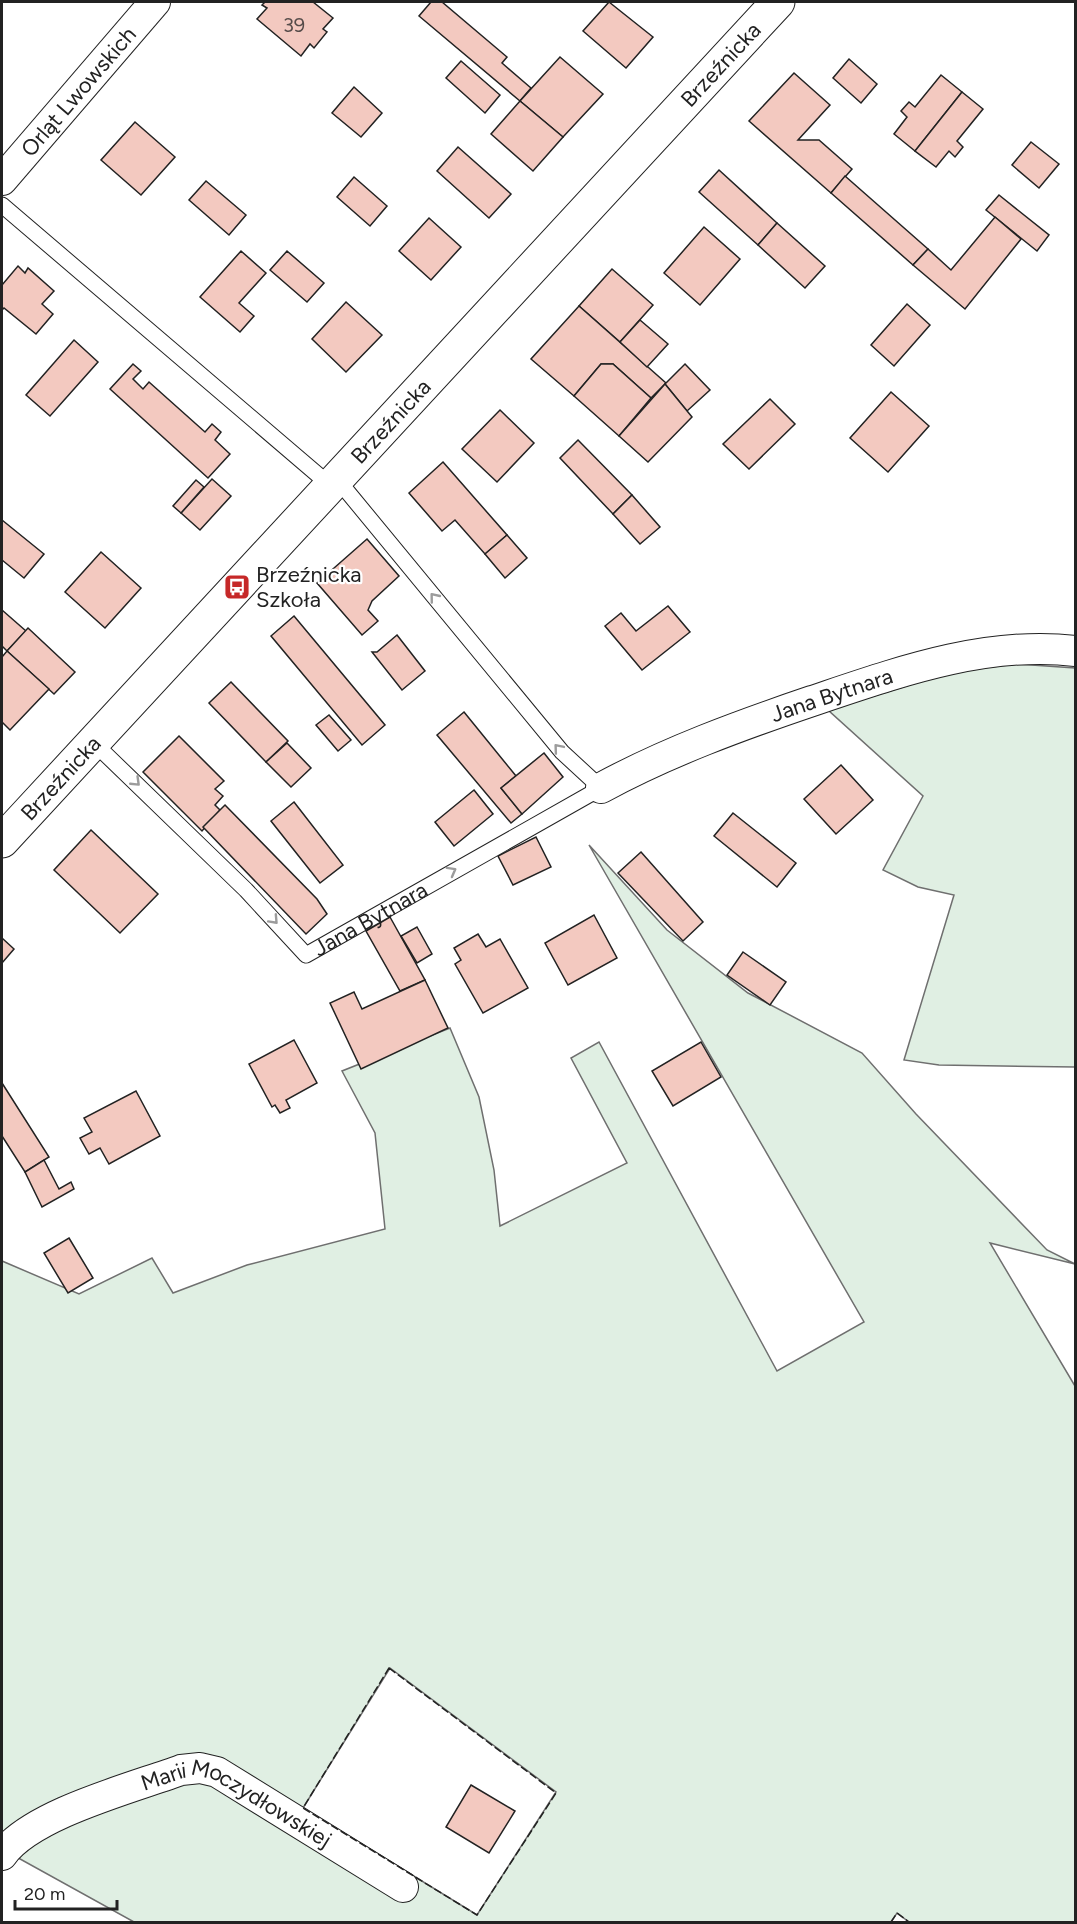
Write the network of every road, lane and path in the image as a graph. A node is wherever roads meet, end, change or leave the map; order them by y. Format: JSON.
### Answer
{"nodes":[{"id":1,"x":155,"y":2,"type":"edge"},
{"id":2,"x":778,"y":2,"type":"edge"},
{"id":3,"x":2,"y":180,"type":"edge"},
{"id":4,"x":2,"y":205,"type":"edge"},
{"id":5,"x":334,"y":482,"type":"junction"},
{"id":6,"x":1076,"y":651,"type":"edge"},
{"id":7,"x":93,"y":742,"type":"junction"},
{"id":8,"x":601,"y":788,"type":"junction"},
{"id":9,"x":2,"y":841,"type":"edge"},
{"id":10,"x":2,"y":1855,"type":"edge"},
{"id":11,"x":403,"y":1887,"type":"dead end"}],
"edges":[{"from":1,"to":3,"type":"street","name":"Orląt Lwowskich"},
{"from":2,"to":5,"type":"main road","name":"Brzeźnicka"},
{"from":4,"to":5,"type":"lane"},
{"from":5,"to":7,"type":"main road","name":"Brzeźnicka"},
{"from":8,"to":5,"type":"lane","one_way":true},
{"from":6,"to":8,"type":"street","name":"Jana Bytnara"},
{"from":7,"to":8,"type":"lane","name":"Jana Bytnara","one_way":true},
{"from":7,"to":9,"type":"main road","name":"Brzeźnicka"},
{"from":10,"to":11,"type":"street","name":"Marii Moczydłowskiej"}]}
